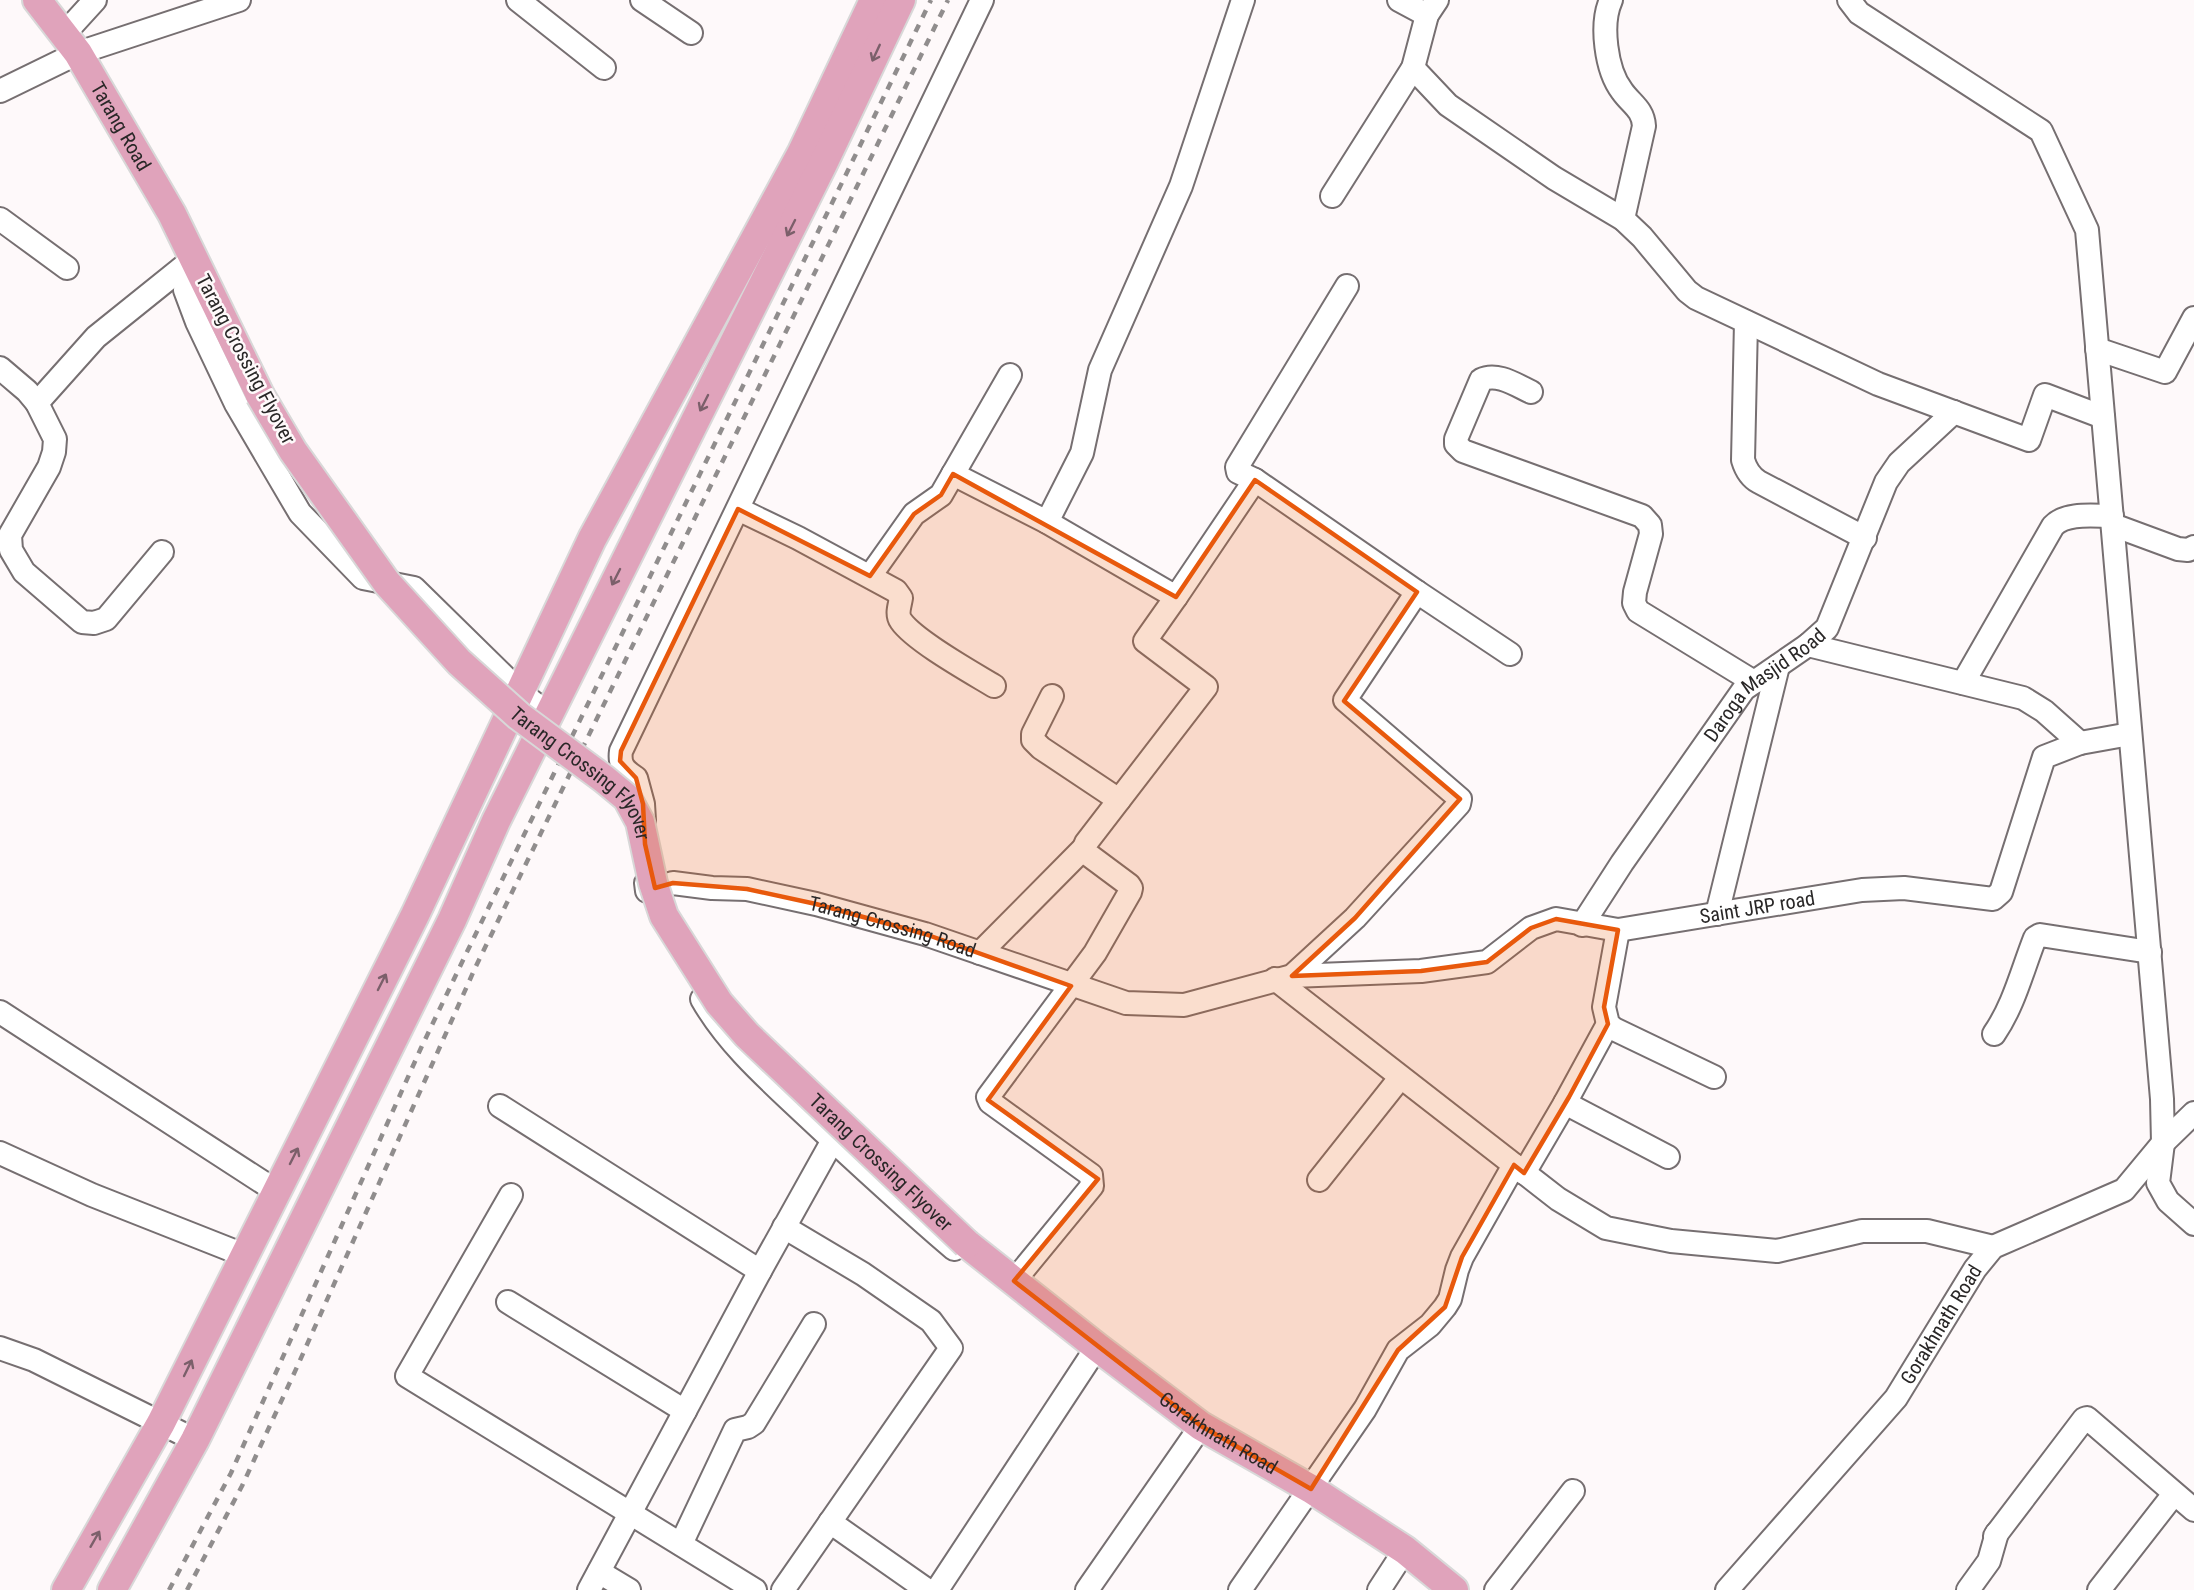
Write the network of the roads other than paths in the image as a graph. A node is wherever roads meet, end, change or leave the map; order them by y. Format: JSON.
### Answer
{"nodes":[{"id":1,"x":38,"y":0,"type":"edge"},
{"id":2,"x":95,"y":0,"type":"edge"},
{"id":3,"x":238,"y":0,"type":"edge"},
{"id":4,"x":518,"y":0,"type":"edge"},
{"id":5,"x":642,"y":0,"type":"edge"},
{"id":6,"x":874,"y":0,"type":"edge"},
{"id":7,"x":901,"y":0,"type":"edge"},
{"id":8,"x":982,"y":0,"type":"edge"},
{"id":9,"x":1243,"y":0,"type":"edge"},
{"id":10,"x":1399,"y":0,"type":"edge"},
{"id":11,"x":1611,"y":0,"type":"edge"},
{"id":12,"x":1849,"y":0,"type":"edge"},
{"id":13,"x":1432,"y":7,"type":"edge"},
{"id":14,"x":691,"y":33,"type":"dead end"},
{"id":15,"x":71,"y":44,"type":"junction"},
{"id":16,"x":604,"y":68,"type":"dead end"},
{"id":17,"x":1413,"y":68,"type":"junction"},
{"id":18,"x":0,"y":92,"type":"edge"},
{"id":19,"x":1332,"y":196,"type":"dead end"},
{"id":20,"x":0,"y":219,"type":"edge"},
{"id":21,"x":1623,"y":219,"type":"junction"},
{"id":22,"x":68,"y":268,"type":"dead end"},
{"id":23,"x":199,"y":271,"type":"junction"},
{"id":24,"x":1347,"y":286,"type":"dead end"},
{"id":25,"x":2194,"y":318,"type":"edge"},
{"id":26,"x":1746,"y":322,"type":"junction"},
{"id":27,"x":2097,"y":349,"type":"junction"},
{"id":28,"x":0,"y":368,"type":"edge"},
{"id":29,"x":1010,"y":375,"type":"dead end"},
{"id":30,"x":1531,"y":392,"type":"dead end"},
{"id":31,"x":36,"y":403,"type":"junction"},
{"id":32,"x":1953,"y":412,"type":"junction"},
{"id":33,"x":2103,"y":417,"type":"junction"},
{"id":34,"x":953,"y":474,"type":"junction"},
{"id":35,"x":1255,"y":480,"type":"junction"},
{"id":36,"x":738,"y":509,"type":"junction"},
{"id":37,"x":2112,"y":520,"type":"junction"},
{"id":38,"x":1047,"y":522,"type":"junction"},
{"id":39,"x":1864,"y":538,"type":"junction"},
{"id":40,"x":2192,"y":550,"type":"edge"},
{"id":41,"x":162,"y":552,"type":"dead end"},
{"id":42,"x":870,"y":576,"type":"junction"},
{"id":43,"x":1417,"y":592,"type":"junction"},
{"id":44,"x":1176,"y":597,"type":"junction"},
{"id":45,"x":1808,"y":645,"type":"junction"},
{"id":46,"x":1510,"y":654,"type":"dead end"},
{"id":47,"x":1778,"y":666,"type":"junction"},
{"id":48,"x":1754,"y":682,"type":"junction"},
{"id":49,"x":1963,"y":683,"type":"junction"},
{"id":50,"x":994,"y":686,"type":"dead end"},
{"id":51,"x":520,"y":692,"type":"junction"},
{"id":52,"x":1052,"y":696,"type":"dead end"},
{"id":53,"x":549,"y":714,"type":"junction"},
{"id":54,"x":2130,"y":734,"type":"junction"},
{"id":55,"x":2080,"y":743,"type":"junction"},
{"id":56,"x":1119,"y":800,"type":"junction"},
{"id":57,"x":1084,"y":848,"type":"junction"},
{"id":58,"x":646,"y":891,"type":"junction"},
{"id":59,"x":1717,"y":914,"type":"junction"},
{"id":60,"x":1582,"y":925,"type":"junction"},
{"id":61,"x":1618,"y":930,"type":"junction"},
{"id":62,"x":2150,"y":952,"type":"junction"},
{"id":63,"x":980,"y":953,"type":"junction"},
{"id":64,"x":1284,"y":977,"type":"junction"},
{"id":65,"x":1071,"y":986,"type":"junction"},
{"id":66,"x":0,"y":1012,"type":"edge"},
{"id":67,"x":1608,"y":1024,"type":"junction"},
{"id":68,"x":1994,"y":1034,"type":"dead end"},
{"id":69,"x":1714,"y":1077,"type":"dead end"},
{"id":70,"x":1400,"y":1078,"type":"junction"},
{"id":71,"x":1565,"y":1103,"type":"junction"},
{"id":72,"x":500,"y":1106,"type":"dead end"},
{"id":73,"x":2194,"y":1113,"type":"edge"},
{"id":74,"x":833,"y":1140,"type":"junction"},
{"id":75,"x":2163,"y":1143,"type":"junction"},
{"id":76,"x":0,"y":1153,"type":"edge"},
{"id":77,"x":1668,"y":1157,"type":"dead end"},
{"id":78,"x":1519,"y":1169,"type":"junction"},
{"id":79,"x":1319,"y":1180,"type":"dead end"},
{"id":80,"x":276,"y":1191,"type":"junction"},
{"id":81,"x":511,"y":1195,"type":"dead end"},
{"id":82,"x":2194,"y":1224,"type":"edge"},
{"id":83,"x":784,"y":1227,"type":"junction"},
{"id":84,"x":1993,"y":1247,"type":"junction"},
{"id":85,"x":244,"y":1255,"type":"junction"},
{"id":86,"x":992,"y":1263,"type":"junction"},
{"id":87,"x":760,"y":1271,"type":"junction"},
{"id":88,"x":1014,"y":1281,"type":"junction"},
{"id":89,"x":508,"y":1302,"type":"dead end"},
{"id":90,"x":814,"y":1324,"type":"dead end"},
{"id":91,"x":1097,"y":1347,"type":"junction"},
{"id":92,"x":0,"y":1348,"type":"edge"},
{"id":93,"x":686,"y":1411,"type":"junction"},
{"id":94,"x":161,"y":1423,"type":"junction"},
{"id":95,"x":1201,"y":1426,"type":"junction"},
{"id":96,"x":195,"y":1440,"type":"junction"},
{"id":97,"x":1311,"y":1489,"type":"junction"},
{"id":98,"x":1573,"y":1491,"type":"dead end"},
{"id":99,"x":2188,"y":1503,"type":"edge"},
{"id":100,"x":631,"y":1513,"type":"junction"},
{"id":101,"x":830,"y":1522,"type":"junction"},
{"id":102,"x":681,"y":1544,"type":"junction"},
{"id":103,"x":1405,"y":1550,"type":"junction"},
{"id":104,"x":594,"y":1581,"type":"edge"},
{"id":105,"x":66,"y":1590,"type":"edge"},
{"id":106,"x":112,"y":1590,"type":"edge"},
{"id":107,"x":628,"y":1590,"type":"edge"},
{"id":108,"x":755,"y":1590,"type":"edge"},
{"id":109,"x":783,"y":1590,"type":"edge"},
{"id":110,"x":927,"y":1590,"type":"edge"},
{"id":111,"x":937,"y":1590,"type":"edge"},
{"id":112,"x":1087,"y":1590,"type":"edge"},
{"id":113,"x":1240,"y":1590,"type":"edge"},
{"id":114,"x":1379,"y":1590,"type":"edge"},
{"id":115,"x":1454,"y":1590,"type":"edge"},
{"id":116,"x":1496,"y":1590,"type":"edge"},
{"id":117,"x":1727,"y":1590,"type":"edge"},
{"id":118,"x":1968,"y":1590,"type":"edge"},
{"id":119,"x":2098,"y":1590,"type":"edge"}],
"edges":[{"from":1,"to":15,"type":"main road","name":"Tarang Road"},
{"from":2,"to":15,"type":"street"},
{"from":3,"to":15,"type":"street"},
{"from":4,"to":16,"type":"street"},
{"from":5,"to":14,"type":"street"},
{"from":6,"to":51,"type":"main road"},
{"from":7,"to":53,"type":"main road","one_way":true},
{"from":8,"to":36,"type":"street"},
{"from":9,"to":38,"type":"street"},
{"from":10,"to":13,"type":"street"},
{"from":11,"to":21,"type":"street"},
{"from":12,"to":27,"type":"street"},
{"from":13,"to":17,"type":"street"},
{"from":15,"to":18,"type":"street"},
{"from":15,"to":23,"type":"main road","name":"Tarang Road"},
{"from":17,"to":19,"type":"street"},
{"from":17,"to":21,"type":"street"},
{"from":20,"to":22,"type":"street"},
{"from":21,"to":26,"type":"street"},
{"from":23,"to":31,"type":"street"},
{"from":23,"to":51,"type":"street"},
{"from":23,"to":86,"type":"main road","name":"Tarang Crossing Flyover","bridge":true},
{"from":24,"to":35,"type":"street"},
{"from":25,"to":27,"type":"street"},
{"from":26,"to":32,"type":"street"},
{"from":26,"to":39,"type":"street"},
{"from":27,"to":33,"type":"street"},
{"from":28,"to":31,"type":"street"},
{"from":29,"to":34,"type":"street"},
{"from":30,"to":48,"type":"street"},
{"from":31,"to":41,"type":"street"},
{"from":32,"to":33,"type":"street"},
{"from":32,"to":39,"type":"street","name":"Daroga Masjid Road"},
{"from":33,"to":37,"type":"street"},
{"from":34,"to":38,"type":"street"},
{"from":34,"to":42,"type":"street"},
{"from":35,"to":43,"type":"street"},
{"from":35,"to":44,"type":"street"},
{"from":36,"to":42,"type":"street"},
{"from":36,"to":58,"type":"street"},
{"from":37,"to":40,"type":"street"},
{"from":37,"to":49,"type":"street"},
{"from":37,"to":54,"type":"street"},
{"from":38,"to":44,"type":"street"},
{"from":39,"to":45,"type":"street","name":"Daroga Masjid Road"},
{"from":42,"to":50,"type":"street"},
{"from":43,"to":46,"type":"street"},
{"from":43,"to":64,"type":"street"},
{"from":44,"to":56,"type":"street"},
{"from":45,"to":47,"type":"street","name":"Daroga Masjid Road"},
{"from":45,"to":49,"type":"street"},
{"from":47,"to":48,"type":"street","name":"Daroga Masjid Road"},
{"from":47,"to":59,"type":"street"},
{"from":48,"to":60,"type":"street","name":"Daroga Masjid Road"},
{"from":49,"to":55,"type":"street"},
{"from":51,"to":53,"type":"street"},
{"from":80,"to":51,"type":"main road","one_way":true},
{"from":52,"to":56,"type":"street"},
{"from":53,"to":96,"type":"main road"},
{"from":54,"to":55,"type":"street","name":"Saint JRP road"},
{"from":54,"to":62,"type":"street"},
{"from":55,"to":59,"type":"street","name":"Saint JRP road"},
{"from":56,"to":57,"type":"street"},
{"from":57,"to":63,"type":"street"},
{"from":57,"to":65,"type":"street"},
{"from":58,"to":63,"type":"street","name":"Tarang Crossing Road"},
{"from":58,"to":74,"type":"street"},
{"from":59,"to":61,"type":"street","name":"Saint JRP road"},
{"from":60,"to":61,"type":"street","name":"Saint JRP road"},
{"from":60,"to":64,"type":"street","name":"Saint JRP road"},
{"from":61,"to":67,"type":"street"},
{"from":62,"to":68,"type":"street"},
{"from":62,"to":75,"type":"street"},
{"from":63,"to":65,"type":"street","name":"Tarang Crossing Road"},
{"from":64,"to":65,"type":"street","name":"Tarang Crossing Road"},
{"from":64,"to":70,"type":"street"},
{"from":65,"to":88,"type":"street"},
{"from":66,"to":80,"type":"street"},
{"from":67,"to":69,"type":"street"},
{"from":67,"to":71,"type":"street"},
{"from":70,"to":78,"type":"street"},
{"from":70,"to":79,"type":"street"},
{"from":71,"to":77,"type":"street"},
{"from":71,"to":78,"type":"street"},
{"from":72,"to":87,"type":"street"},
{"from":73,"to":75,"type":"street","name":"Gorakhnath Road"},
{"from":74,"to":83,"type":"street"},
{"from":74,"to":86,"type":"street"},
{"from":75,"to":82,"type":"street"},
{"from":75,"to":84,"type":"street","name":"Gorakhnath Road"},
{"from":76,"to":85,"type":"street"},
{"from":78,"to":84,"type":"street"},
{"from":78,"to":97,"type":"street"},
{"from":80,"to":85,"type":"main road"},
{"from":81,"to":100,"type":"street"},
{"from":83,"to":87,"type":"street"},
{"from":83,"to":101,"type":"street"},
{"from":84,"to":117,"type":"street","name":"Gorakhnath Road"},
{"from":94,"to":85,"type":"main road","one_way":true},
{"from":86,"to":88,"type":"main road","name":"Gorakhnath Road"},
{"from":87,"to":93,"type":"street"},
{"from":88,"to":91,"type":"main road","name":"Gorakhnath Road"},
{"from":89,"to":93,"type":"street"},
{"from":90,"to":102,"type":"street"},
{"from":91,"to":95,"type":"main road","name":"Gorakhnath Road"},
{"from":91,"to":111,"type":"street"},
{"from":92,"to":94,"type":"street"},
{"from":93,"to":100,"type":"street"},
{"from":94,"to":96,"type":"street"},
{"from":105,"to":94,"type":"main road","one_way":true},
{"from":95,"to":97,"type":"main road","name":"Gorakhnath Road"},
{"from":95,"to":112,"type":"street"},
{"from":96,"to":106,"type":"main road"},
{"from":97,"to":103,"type":"main road","name":"Gorakhnath Road"},
{"from":97,"to":113,"type":"street"},
{"from":98,"to":116,"type":"street"},
{"from":99,"to":118,"type":"street"},
{"from":99,"to":119,"type":"street"},
{"from":100,"to":102,"type":"street"},
{"from":100,"to":104,"type":"street"},
{"from":101,"to":109,"type":"street"},
{"from":101,"to":110,"type":"street"},
{"from":102,"to":108,"type":"street"},
{"from":103,"to":114,"type":"street"},
{"from":103,"to":115,"type":"main road","name":"Gorakhnath Road"},
{"from":104,"to":107,"type":"street"}]}
